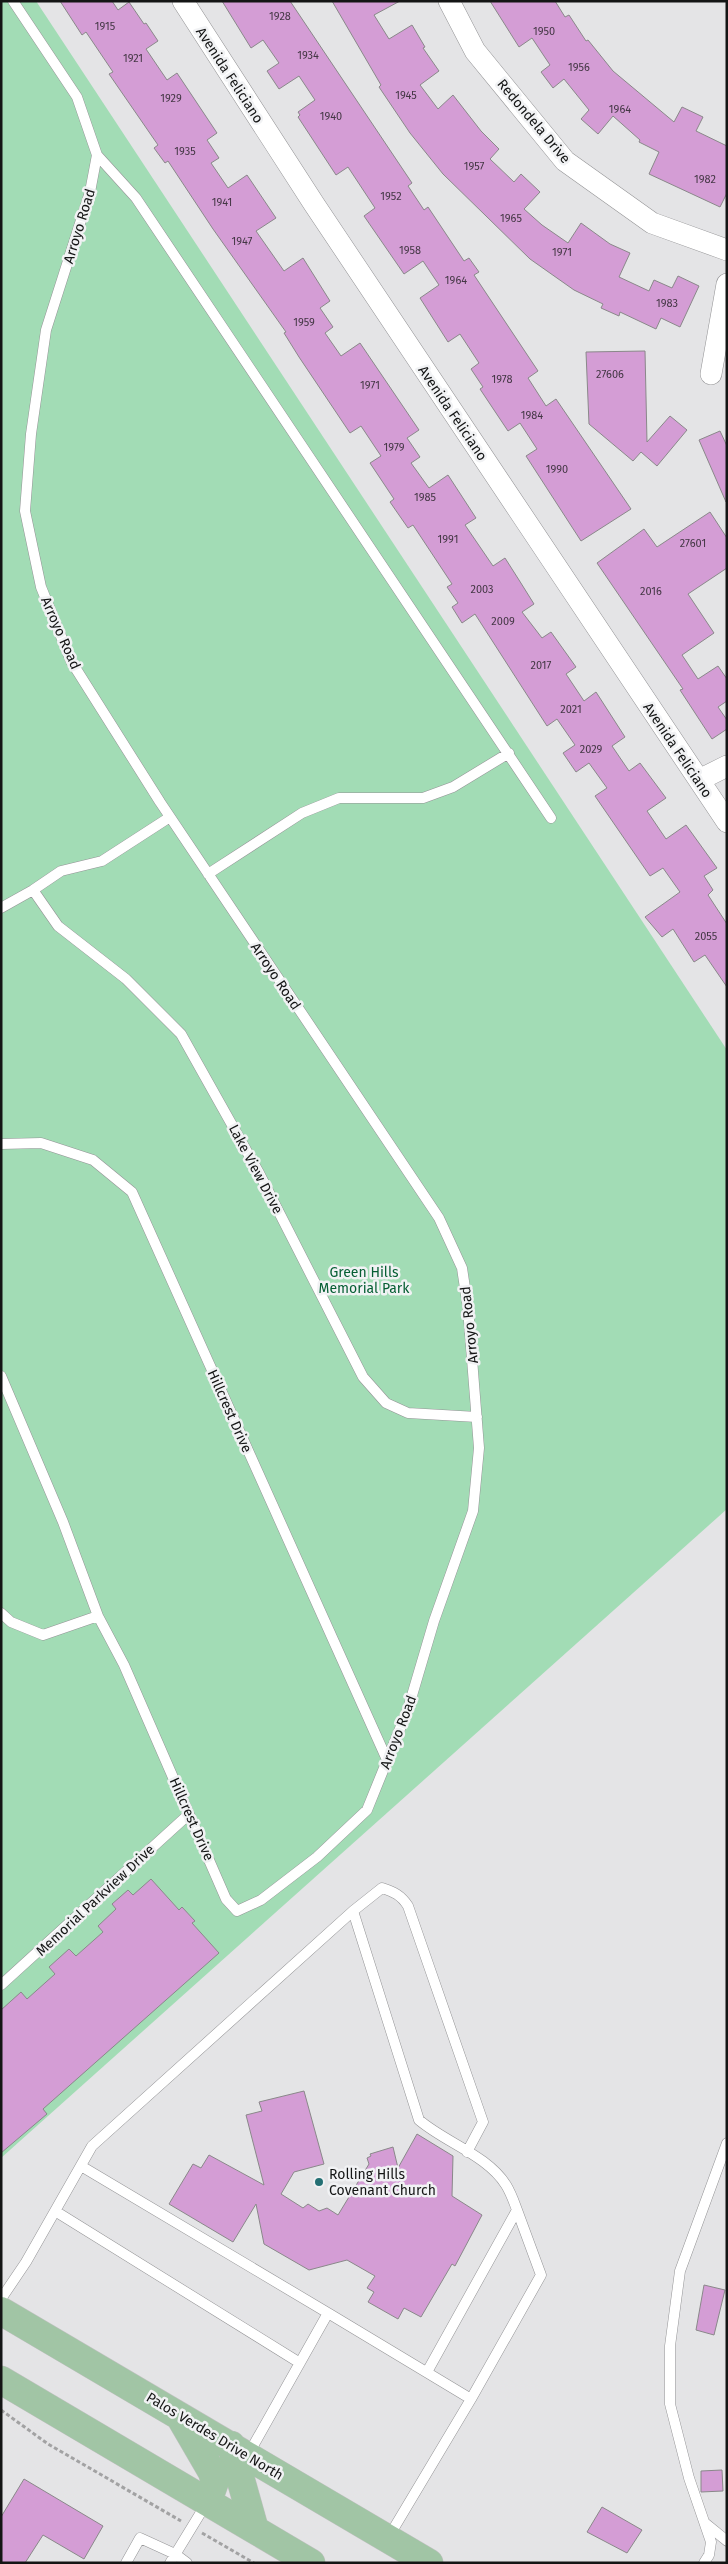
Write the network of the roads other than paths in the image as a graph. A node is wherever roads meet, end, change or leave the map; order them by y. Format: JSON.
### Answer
{"nodes":[{"id":1,"x":13,"y":1,"type":"edge"},
{"id":2,"x":183,"y":1,"type":"edge"},
{"id":3,"x":449,"y":1,"type":"edge"},
{"id":4,"x":97,"y":155,"type":"junction"},
{"id":5,"x":727,"y":250,"type":"edge"},
{"id":6,"x":727,"y":284,"type":"edge"},
{"id":7,"x":711,"y":374,"type":"dead end"},
{"id":8,"x":509,"y":753,"type":"junction"},
{"id":9,"x":727,"y":766,"type":"edge"},
{"id":10,"x":699,"y":780,"type":"junction"},
{"id":11,"x":170,"y":817,"type":"junction"},
{"id":12,"x":551,"y":818,"type":"dead end"},
{"id":13,"x":727,"y":822,"type":"edge"},
{"id":14,"x":208,"y":874,"type":"junction"},
{"id":15,"x":33,"y":890,"type":"junction"},
{"id":16,"x":1,"y":908,"type":"edge"},
{"id":17,"x":1,"y":1144,"type":"edge"},
{"id":18,"x":1,"y":1376,"type":"edge"},
{"id":19,"x":477,"y":1417,"type":"junction"},
{"id":20,"x":1,"y":1613,"type":"edge"},
{"id":21,"x":98,"y":1616,"type":"junction"},
{"id":22,"x":388,"y":1762,"type":"junction"},
{"id":23,"x":188,"y":1815,"type":"junction"},
{"id":24,"x":237,"y":1911,"type":"joint"},
{"id":25,"x":353,"y":1911,"type":"junction"},
{"id":26,"x":1,"y":1986,"type":"edge"},
{"id":27,"x":727,"y":2143,"type":"edge"},
{"id":28,"x":467,"y":2152,"type":"junction"},
{"id":29,"x":81,"y":2166,"type":"junction"},
{"id":30,"x":518,"y":2210,"type":"junction"},
{"id":31,"x":55,"y":2211,"type":"junction"},
{"id":32,"x":1,"y":2299,"type":"edge"},
{"id":33,"x":1,"y":2311,"type":"edge"},
{"id":34,"x":328,"y":2314,"type":"junction"},
{"id":35,"x":300,"y":2363,"type":"junction"},
{"id":36,"x":427,"y":2372,"type":"junction"},
{"id":37,"x":1,"y":2380,"type":"edge"},
{"id":38,"x":471,"y":2400,"type":"junction"},
{"id":39,"x":178,"y":2414,"type":"junction"},
{"id":40,"x":240,"y":2450,"type":"junction"},
{"id":41,"x":208,"y":2501,"type":"junction"},
{"id":42,"x":705,"y":2522,"type":"junction"},
{"id":43,"x":254,"y":2527,"type":"junction"},
{"id":44,"x":388,"y":2538,"type":"junction"},
{"id":45,"x":727,"y":2541,"type":"edge"},
{"id":46,"x":173,"y":2558,"type":"edge"},
{"id":47,"x":298,"y":2559,"type":"edge"},
{"id":48,"x":126,"y":2563,"type":"edge"},
{"id":49,"x":187,"y":2563,"type":"edge"},
{"id":50,"x":428,"y":2563,"type":"edge"},
{"id":51,"x":704,"y":2563,"type":"edge"}],
"edges":[{"from":1,"to":4,"type":"lane","name":"Arroyo Road"},
{"from":2,"to":10,"type":"street","name":"Avenida Feliciano"},
{"from":3,"to":5,"type":"street","name":"Redondela Drive"},
{"from":4,"to":8,"type":"lane"},
{"from":4,"to":11,"type":"lane","name":"Arroyo Road"},
{"from":6,"to":7,"type":"street"},
{"from":8,"to":12,"type":"lane"},
{"from":8,"to":14,"type":"lane"},
{"from":9,"to":10,"type":"street"},
{"from":10,"to":13,"type":"street","name":"Avenida Feliciano"},
{"from":11,"to":14,"type":"lane","name":"Arroyo Road"},
{"from":11,"to":15,"type":"lane"},
{"from":14,"to":19,"type":"lane","name":"Arroyo Road"},
{"from":15,"to":16,"type":"lane"},
{"from":15,"to":19,"type":"lane","name":"Lake View Drive"},
{"from":17,"to":22,"type":"lane","name":"Hillcrest Drive"},
{"from":18,"to":21,"type":"lane","name":"Hillcrest Drive"},
{"from":19,"to":22,"type":"lane","name":"Arroyo Road"},
{"from":20,"to":21,"type":"lane"},
{"from":21,"to":23,"type":"lane","name":"Hillcrest Drive"},
{"from":22,"to":24,"type":"lane","name":"Arroyo Road"},
{"from":23,"to":24,"type":"lane","name":"Hillcrest Drive"},
{"from":23,"to":26,"type":"lane","name":"Memorial Parkview Drive"},
{"from":25,"to":28,"type":"lane"},
{"from":25,"to":28,"type":"lane"},
{"from":25,"to":29,"type":"lane"},
{"from":27,"to":42,"type":"lane"},
{"from":28,"to":30,"type":"lane"},
{"from":29,"to":31,"type":"lane"},
{"from":29,"to":34,"type":"lane"},
{"from":30,"to":36,"type":"lane"},
{"from":30,"to":38,"type":"lane"},
{"from":31,"to":32,"type":"lane"},
{"from":31,"to":35,"type":"lane"},
{"from":33,"to":39,"type":"main road","name":"Palos Verdes Drive North"},
{"from":34,"to":35,"type":"lane"},
{"from":34,"to":36,"type":"lane"},
{"from":35,"to":40,"type":"lane"},
{"from":36,"to":38,"type":"lane"},
{"from":37,"to":41,"type":"main road"},
{"from":38,"to":44,"type":"lane"},
{"from":39,"to":40,"type":"main road","name":"Palos Verdes Drive North"},
{"from":39,"to":41,"type":"main road"},
{"from":40,"to":43,"type":"main road"},
{"from":40,"to":44,"type":"main road","name":"Palos Verdes Drive North"},
{"from":41,"to":43,"type":"main road"},
{"from":41,"to":46,"type":"lane"},
{"from":42,"to":45,"type":"lane"},
{"from":42,"to":51,"type":"lane"},
{"from":43,"to":47,"type":"main road"},
{"from":44,"to":50,"type":"main road","name":"Palos Verdes Drive North"},
{"from":46,"to":48,"type":"lane"},
{"from":46,"to":49,"type":"lane"}]}
